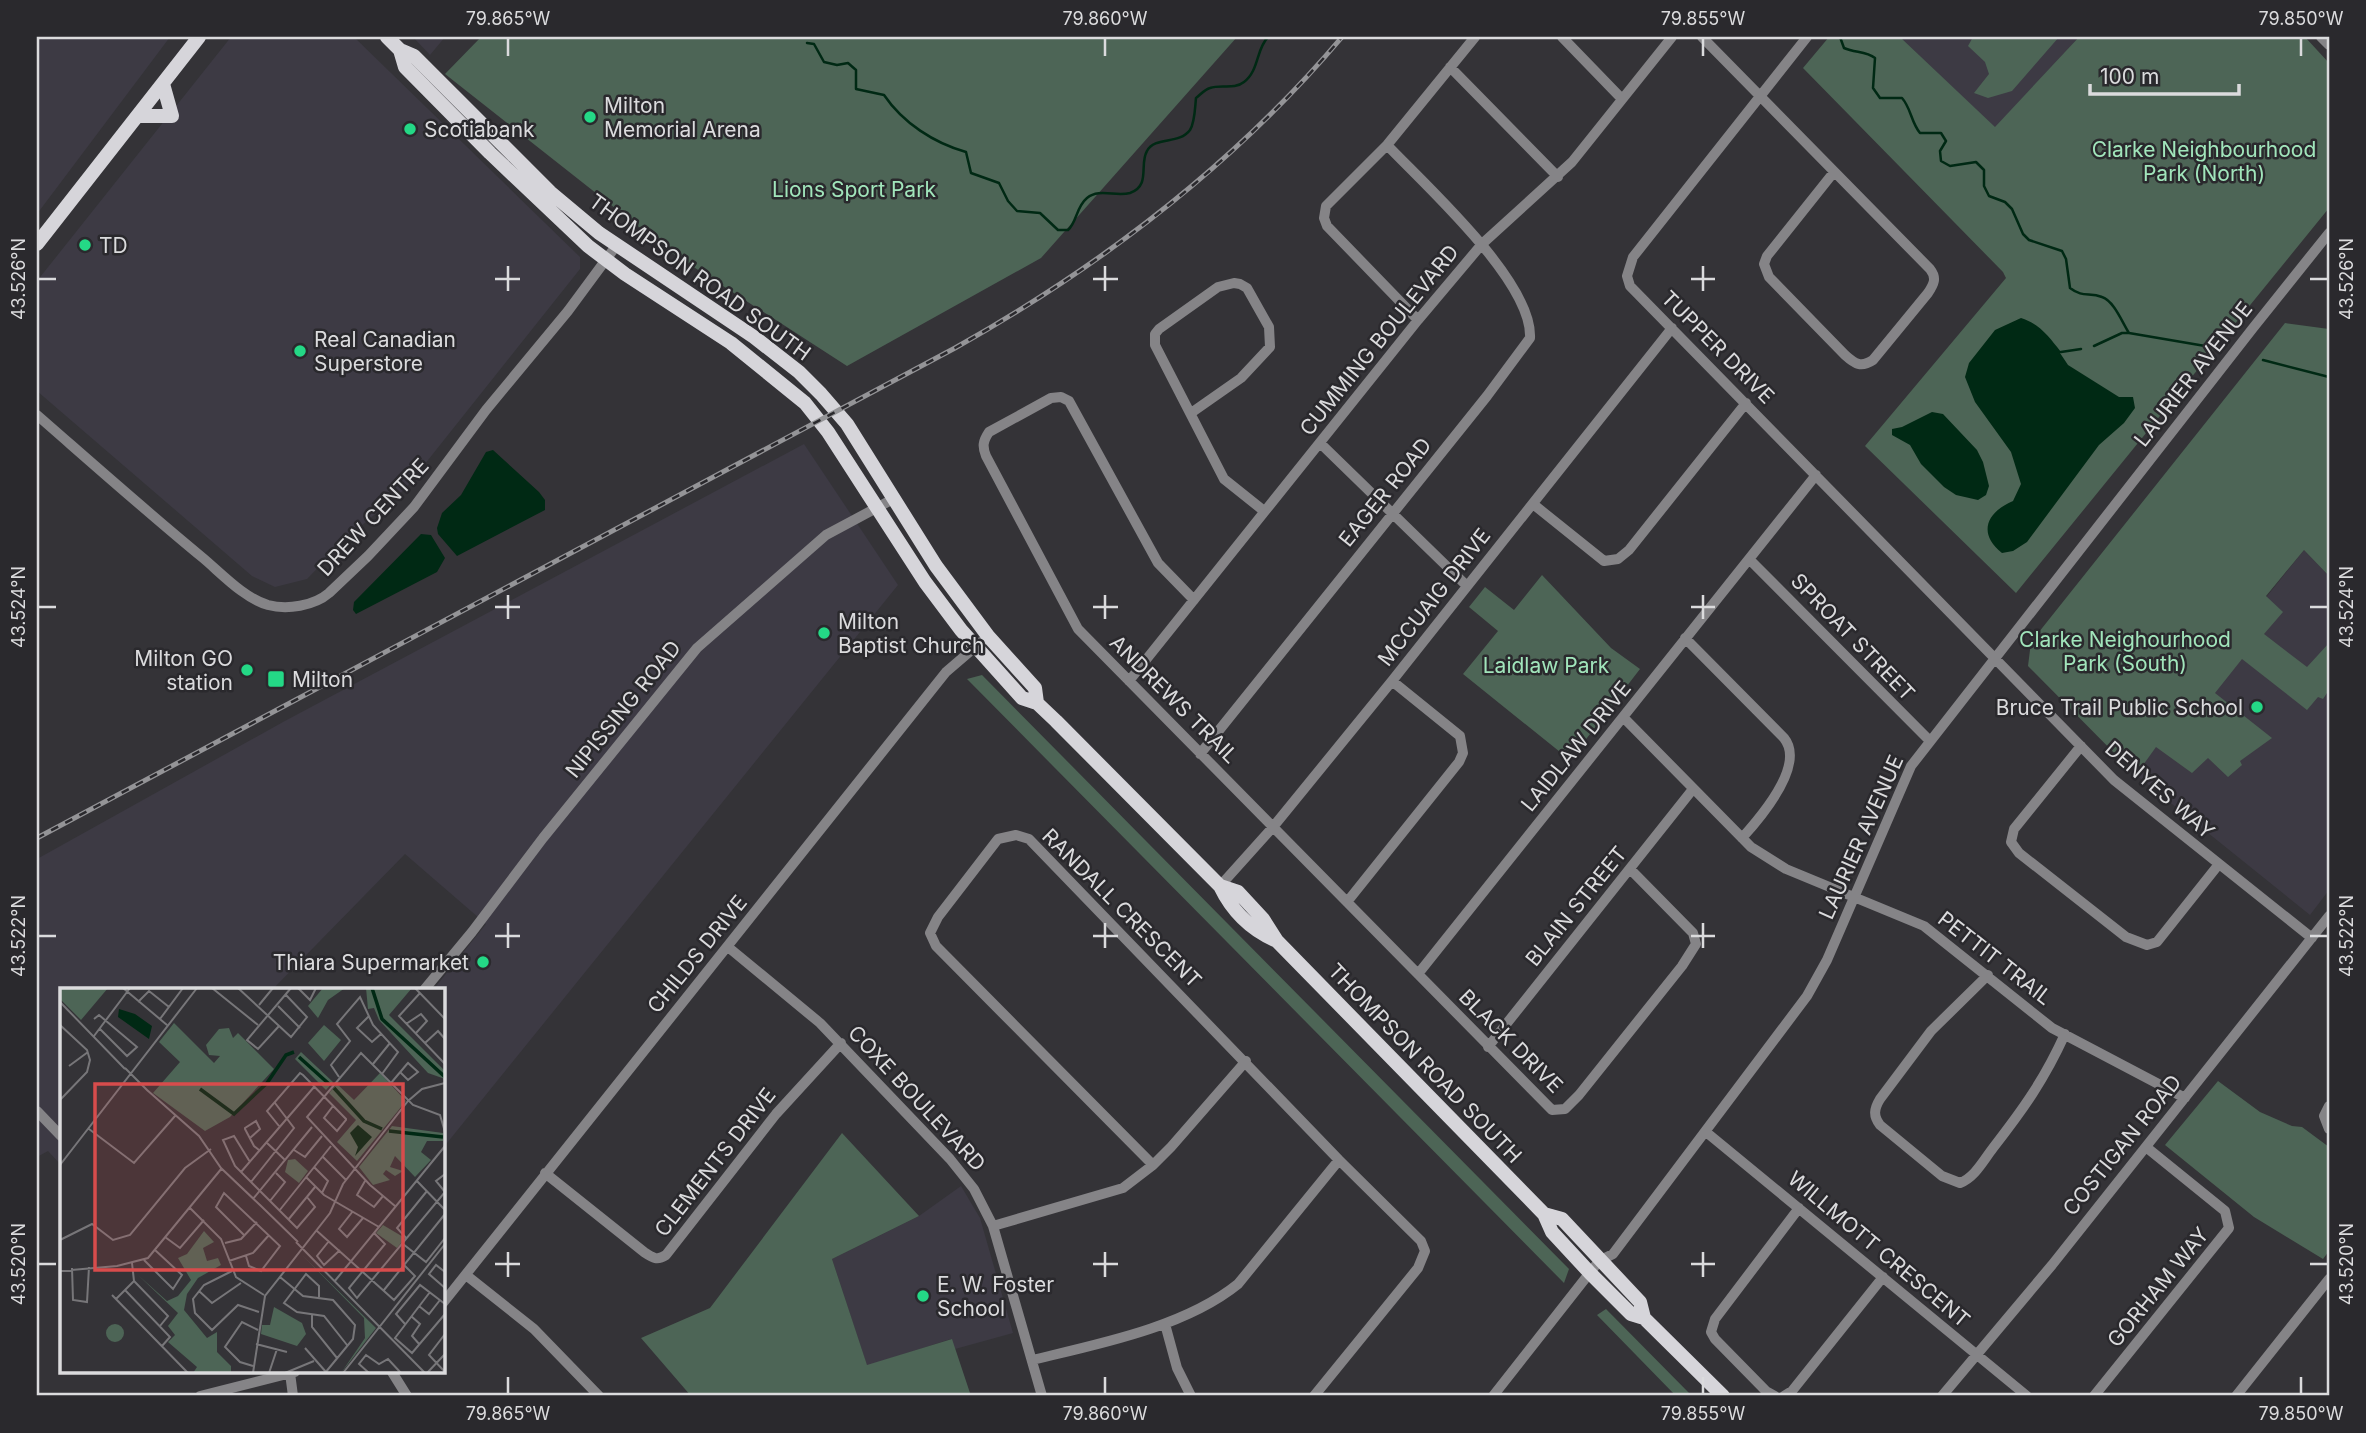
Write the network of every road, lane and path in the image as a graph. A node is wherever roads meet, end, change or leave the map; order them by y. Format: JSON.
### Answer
{"nodes":[{"id":1,"x":200,"y":37,"type":"edge"},
{"id":2,"x":387,"y":37,"type":"edge"},
{"id":3,"x":1475,"y":37,"type":"edge"},
{"id":4,"x":1562,"y":37,"type":"edge"},
{"id":5,"x":1672,"y":37,"type":"edge"},
{"id":6,"x":1702,"y":37,"type":"edge"},
{"id":7,"x":1807,"y":37,"type":"edge"},
{"id":8,"x":2321,"y":37,"type":"edge"},
{"id":9,"x":2329,"y":45,"type":"edge"},
{"id":10,"x":400,"y":50,"type":"junction"},
{"id":11,"x":1450,"y":67,"type":"junction"},
{"id":12,"x":163,"y":84,"type":"junction"},
{"id":13,"x":1760,"y":96,"type":"junction"},
{"id":14,"x":1622,"y":99,"type":"junction"},
{"id":15,"x":138,"y":116,"type":"junction"},
{"id":16,"x":1387,"y":145,"type":"junction"},
{"id":17,"x":1834,"y":172,"type":"junction"},
{"id":18,"x":1558,"y":177,"type":"junction"},
{"id":19,"x":2329,"y":233,"type":"edge"},
{"id":20,"x":37,"y":244,"type":"edge"},
{"id":21,"x":1482,"y":244,"type":"junction"},
{"id":22,"x":616,"y":246,"type":"junction"},
{"id":23,"x":605,"y":259,"type":"junction"},
{"id":24,"x":1418,"y":320,"type":"junction"},
{"id":25,"x":1672,"y":328,"type":"junction"},
{"id":26,"x":1746,"y":403,"type":"junction"},
{"id":27,"x":1191,"y":413,"type":"junction"},
{"id":28,"x":37,"y":415,"type":"edge"},
{"id":29,"x":1320,"y":443,"type":"junction"},
{"id":30,"x":1816,"y":475,"type":"junction"},
{"id":31,"x":895,"y":498,"type":"junction"},
{"id":32,"x":1532,"y":504,"type":"junction"},
{"id":33,"x":876,"y":507,"type":"junction"},
{"id":34,"x":1264,"y":511,"type":"junction"},
{"id":35,"x":1392,"y":514,"type":"junction"},
{"id":36,"x":1749,"y":559,"type":"junction"},
{"id":37,"x":1467,"y":586,"type":"junction"},
{"id":38,"x":1194,"y":600,"type":"junction"},
{"id":39,"x":988,"y":636,"type":"junction"},
{"id":40,"x":1685,"y":639,"type":"junction"},
{"id":41,"x":974,"y":647,"type":"junction"},
{"id":42,"x":1996,"y":658,"type":"junction"},
{"id":43,"x":1129,"y":681,"type":"junction"},
{"id":44,"x":1392,"y":681,"type":"junction"},
{"id":45,"x":1037,"y":703,"type":"junction"},
{"id":46,"x":1623,"y":717,"type":"junction"},
{"id":47,"x":1930,"y":741,"type":"junction"},
{"id":48,"x":2081,"y":746,"type":"junction"},
{"id":49,"x":1200,"y":754,"type":"junction"},
{"id":50,"x":1693,"y":789,"type":"junction"},
{"id":51,"x":1273,"y":827,"type":"junction"},
{"id":52,"x":1742,"y":838,"type":"junction"},
{"id":53,"x":2219,"y":864,"type":"junction"},
{"id":54,"x":1630,"y":869,"type":"junction"},
{"id":55,"x":1220,"y":886,"type":"junction"},
{"id":56,"x":1853,"y":897,"type":"junction"},
{"id":57,"x":1347,"y":902,"type":"junction"},
{"id":58,"x":2329,"y":916,"type":"edge"},
{"id":59,"x":2312,"y":938,"type":"junction"},
{"id":60,"x":728,"y":947,"type":"junction"},
{"id":61,"x":1418,"y":974,"type":"junction"},
{"id":62,"x":1988,"y":975,"type":"junction"},
{"id":63,"x":426,"y":988,"type":"edge"},
{"id":64,"x":2065,"y":1034,"type":"junction"},
{"id":65,"x":841,"y":1043,"type":"junction"},
{"id":66,"x":1488,"y":1047,"type":"junction"},
{"id":67,"x":1245,"y":1061,"type":"junction"},
{"id":68,"x":2185,"y":1098,"type":"junction"},
{"id":69,"x":2329,"y":1106,"type":"edge"},
{"id":70,"x":37,"y":1111,"type":"edge"},
{"id":71,"x":2329,"y":1129,"type":"edge"},
{"id":72,"x":1706,"y":1132,"type":"junction"},
{"id":73,"x":60,"y":1135,"type":"edge"},
{"id":74,"x":2146,"y":1147,"type":"junction"},
{"id":75,"x":1339,"y":1160,"type":"junction"},
{"id":76,"x":1153,"y":1165,"type":"junction"},
{"id":77,"x":545,"y":1173,"type":"junction"},
{"id":78,"x":1799,"y":1208,"type":"junction"},
{"id":79,"x":993,"y":1226,"type":"junction"},
{"id":80,"x":1595,"y":1267,"type":"junction"},
{"id":81,"x":466,"y":1275,"type":"junction"},
{"id":82,"x":1883,"y":1277,"type":"junction"},
{"id":83,"x":2329,"y":1279,"type":"edge"},
{"id":84,"x":444,"y":1302,"type":"edge"},
{"id":85,"x":1165,"y":1324,"type":"junction"},
{"id":86,"x":1977,"y":1354,"type":"junction"},
{"id":87,"x":1032,"y":1360,"type":"junction"},
{"id":88,"x":285,"y":1374,"type":"edge"},
{"id":89,"x":293,"y":1374,"type":"edge"},
{"id":90,"x":393,"y":1374,"type":"edge"},
{"id":91,"x":200,"y":1396,"type":"edge"},
{"id":92,"x":293,"y":1396,"type":"edge"},
{"id":93,"x":407,"y":1396,"type":"edge"},
{"id":94,"x":599,"y":1396,"type":"edge"},
{"id":95,"x":1042,"y":1396,"type":"edge"},
{"id":96,"x":1191,"y":1396,"type":"edge"},
{"id":97,"x":1314,"y":1396,"type":"edge"},
{"id":98,"x":1493,"y":1396,"type":"edge"},
{"id":99,"x":1723,"y":1396,"type":"edge"},
{"id":100,"x":1775,"y":1396,"type":"edge"},
{"id":101,"x":1784,"y":1396,"type":"edge"},
{"id":102,"x":1942,"y":1396,"type":"edge"},
{"id":103,"x":2027,"y":1396,"type":"edge"},
{"id":104,"x":2094,"y":1396,"type":"edge"},
{"id":105,"x":2236,"y":1396,"type":"edge"}],
"edges":[{"from":1,"to":12,"type":"main road"},
{"from":2,"to":10,"type":"main road","name":"THOMPSON ROAD SOUTH"},
{"from":3,"to":11,"type":"street"},
{"from":4,"to":14,"type":"street"},
{"from":5,"to":14,"type":"street","name":"CUMMING BOULEVARD"},
{"from":6,"to":13,"type":"street"},
{"from":7,"to":13,"type":"street","name":"TUPPER DRIVE"},
{"from":8,"to":9,"type":"street"},
{"from":10,"to":22,"type":"main road","name":"THOMPSON ROAD SOUTH"},
{"from":10,"to":23,"type":"main road","name":"THOMPSON ROAD SOUTH"},
{"from":11,"to":16,"type":"street"},
{"from":11,"to":18,"type":"street"},
{"from":12,"to":15,"type":"main road"},
{"from":12,"to":15,"type":"main road"},
{"from":13,"to":17,"type":"street"},
{"from":13,"to":25,"type":"street","name":"TUPPER DRIVE"},
{"from":14,"to":18,"type":"street","name":"CUMMING BOULEVARD"},
{"from":15,"to":20,"type":"main road"},
{"from":16,"to":21,"type":"street"},
{"from":16,"to":24,"type":"street"},
{"from":17,"to":17,"type":"street"},
{"from":18,"to":21,"type":"street","name":"CUMMING BOULEVARD"},
{"from":19,"to":42,"type":"street","name":"LAURIER AVENUE"},
{"from":21,"to":24,"type":"street","name":"CUMMING BOULEVARD"},
{"from":21,"to":35,"type":"street","name":"EAGER ROAD"},
{"from":22,"to":23,"type":"street","name":"DREW CENTRE"},
{"from":22,"to":31,"type":"main road","name":"THOMPSON ROAD SOUTH"},
{"from":23,"to":28,"type":"street","name":"DREW CENTRE"},
{"from":23,"to":33,"type":"main road","name":"THOMPSON ROAD SOUTH"},
{"from":24,"to":29,"type":"street","name":"CUMMING BOULEVARD"},
{"from":25,"to":26,"type":"street","name":"TUPPER DRIVE"},
{"from":25,"to":32,"type":"street","name":"MCCUAIG DRIVE"},
{"from":26,"to":30,"type":"street","name":"TUPPER DRIVE"},
{"from":26,"to":32,"type":"street"},
{"from":27,"to":27,"type":"street"},
{"from":27,"to":34,"type":"street"},
{"from":29,"to":34,"type":"street","name":"CUMMING BOULEVARD"},
{"from":29,"to":35,"type":"street"},
{"from":30,"to":36,"type":"street","name":"LAIDLAW DRIVE"},
{"from":30,"to":42,"type":"street","name":"TUPPER DRIVE"},
{"from":31,"to":33,"type":"street","name":"NIPISSING ROAD"},
{"from":31,"to":39,"type":"main road","name":"THOMPSON ROAD SOUTH"},
{"from":32,"to":37,"type":"street","name":"MCCUAIG DRIVE"},
{"from":33,"to":41,"type":"main road","name":"THOMPSON ROAD SOUTH"},
{"from":33,"to":63,"type":"street","name":"NIPISSING ROAD"},
{"from":34,"to":38,"type":"street","name":"CUMMING BOULEVARD"},
{"from":35,"to":37,"type":"street"},
{"from":35,"to":49,"type":"street","name":"EAGER ROAD"},
{"from":36,"to":40,"type":"street","name":"LAIDLAW DRIVE"},
{"from":36,"to":47,"type":"street","name":"SPROAT STREET"},
{"from":37,"to":44,"type":"street","name":"MCCUAIG DRIVE"},
{"from":38,"to":43,"type":"street","name":"CUMMING BOULEVARD"},
{"from":38,"to":43,"type":"street","name":"ANDREWS TRAIL"},
{"from":39,"to":41,"type":"street","name":"CHILDS DRIVE"},
{"from":39,"to":45,"type":"main road","name":"THOMPSON ROAD SOUTH"},
{"from":40,"to":46,"type":"street","name":"LAIDLAW DRIVE"},
{"from":40,"to":52,"type":"street"},
{"from":41,"to":45,"type":"main road","name":"THOMPSON ROAD SOUTH"},
{"from":41,"to":60,"type":"street","name":"CHILDS DRIVE"},
{"from":42,"to":47,"type":"street","name":"LAURIER AVENUE"},
{"from":42,"to":48,"type":"street","name":"DENYES WAY"},
{"from":43,"to":49,"type":"street","name":"ANDREWS TRAIL"},
{"from":44,"to":51,"type":"street","name":"MCCUAIG DRIVE"},
{"from":44,"to":57,"type":"street"},
{"from":45,"to":55,"type":"main road","name":"THOMPSON ROAD SOUTH"},
{"from":46,"to":50,"type":"street","name":"PETTIT TRAIL"},
{"from":46,"to":61,"type":"street","name":"LAIDLAW DRIVE"},
{"from":47,"to":56,"type":"street","name":"LAURIER AVENUE"},
{"from":48,"to":53,"type":"street","name":"DENYES WAY"},
{"from":48,"to":53,"type":"street"},
{"from":49,"to":51,"type":"street","name":"ANDREWS TRAIL"},
{"from":50,"to":52,"type":"street","name":"PETTIT TRAIL"},
{"from":50,"to":54,"type":"street","name":"BLAIN STREET"},
{"from":51,"to":55,"type":"street","name":"MCCUAIG DRIVE"},
{"from":51,"to":57,"type":"street","name":"BLACK DRIVE"},
{"from":52,"to":56,"type":"street","name":"PETTIT TRAIL"},
{"from":53,"to":59,"type":"street","name":"DENYES WAY"},
{"from":54,"to":66,"type":"street","name":"BLAIN STREET"},
{"from":54,"to":66,"type":"street","name":"BLACK DRIVE"},
{"from":55,"to":80,"type":"main road","name":"THOMPSON ROAD SOUTH"},
{"from":56,"to":62,"type":"street","name":"PETTIT TRAIL"},
{"from":56,"to":72,"type":"street","name":"LAURIER AVENUE"},
{"from":57,"to":61,"type":"street","name":"BLACK DRIVE"},
{"from":58,"to":59,"type":"street","name":"COSTIGAN ROAD"},
{"from":59,"to":68,"type":"street","name":"COSTIGAN ROAD"},
{"from":60,"to":65,"type":"street","name":"COXE BOULEVARD"},
{"from":60,"to":77,"type":"street","name":"CHILDS DRIVE"},
{"from":61,"to":66,"type":"street","name":"BLACK DRIVE"},
{"from":62,"to":64,"type":"street","name":"PETTIT TRAIL"},
{"from":62,"to":64,"type":"street"},
{"from":64,"to":68,"type":"street","name":"PETTIT TRAIL"},
{"from":65,"to":77,"type":"street","name":"CLEMENTS DRIVE"},
{"from":65,"to":79,"type":"street","name":"COXE BOULEVARD"},
{"from":67,"to":75,"type":"street","name":"RANDALL CRESCENT"},
{"from":67,"to":76,"type":"street"},
{"from":67,"to":76,"type":"street","name":"RANDALL CRESCENT"},
{"from":68,"to":74,"type":"street","name":"COSTIGAN ROAD"},
{"from":69,"to":71,"type":"street"},
{"from":70,"to":73,"type":"street"},
{"from":72,"to":78,"type":"street","name":"WILLMOTT CRESCENT"},
{"from":72,"to":80,"type":"street","name":"LAURIER AVENUE"},
{"from":74,"to":86,"type":"street","name":"COSTIGAN ROAD"},
{"from":74,"to":104,"type":"street","name":"GORHAM WAY"},
{"from":75,"to":85,"type":"street"},
{"from":75,"to":97,"type":"street","name":"RANDALL CRESCENT"},
{"from":76,"to":79,"type":"street"},
{"from":77,"to":81,"type":"street","name":"CHILDS DRIVE"},
{"from":78,"to":82,"type":"street","name":"WILLMOTT CRESCENT"},
{"from":78,"to":100,"type":"street"},
{"from":79,"to":87,"type":"street","name":"COXE BOULEVARD"},
{"from":80,"to":98,"type":"street","name":"LAURIER AVENUE"},
{"from":80,"to":99,"type":"main road","name":"THOMPSON ROAD SOUTH"},
{"from":81,"to":84,"type":"street","name":"CHILDS DRIVE"},
{"from":81,"to":94,"type":"street"},
{"from":82,"to":86,"type":"street","name":"WILLMOTT CRESCENT"},
{"from":82,"to":101,"type":"street"},
{"from":83,"to":105,"type":"street"},
{"from":85,"to":87,"type":"street"},
{"from":85,"to":96,"type":"street"},
{"from":86,"to":102,"type":"street","name":"COSTIGAN ROAD"},
{"from":86,"to":103,"type":"street","name":"WILLMOTT CRESCENT"},
{"from":87,"to":95,"type":"street","name":"COXE BOULEVARD"},
{"from":88,"to":91,"type":"street"},
{"from":89,"to":92,"type":"street"},
{"from":90,"to":93,"type":"street"}]}
